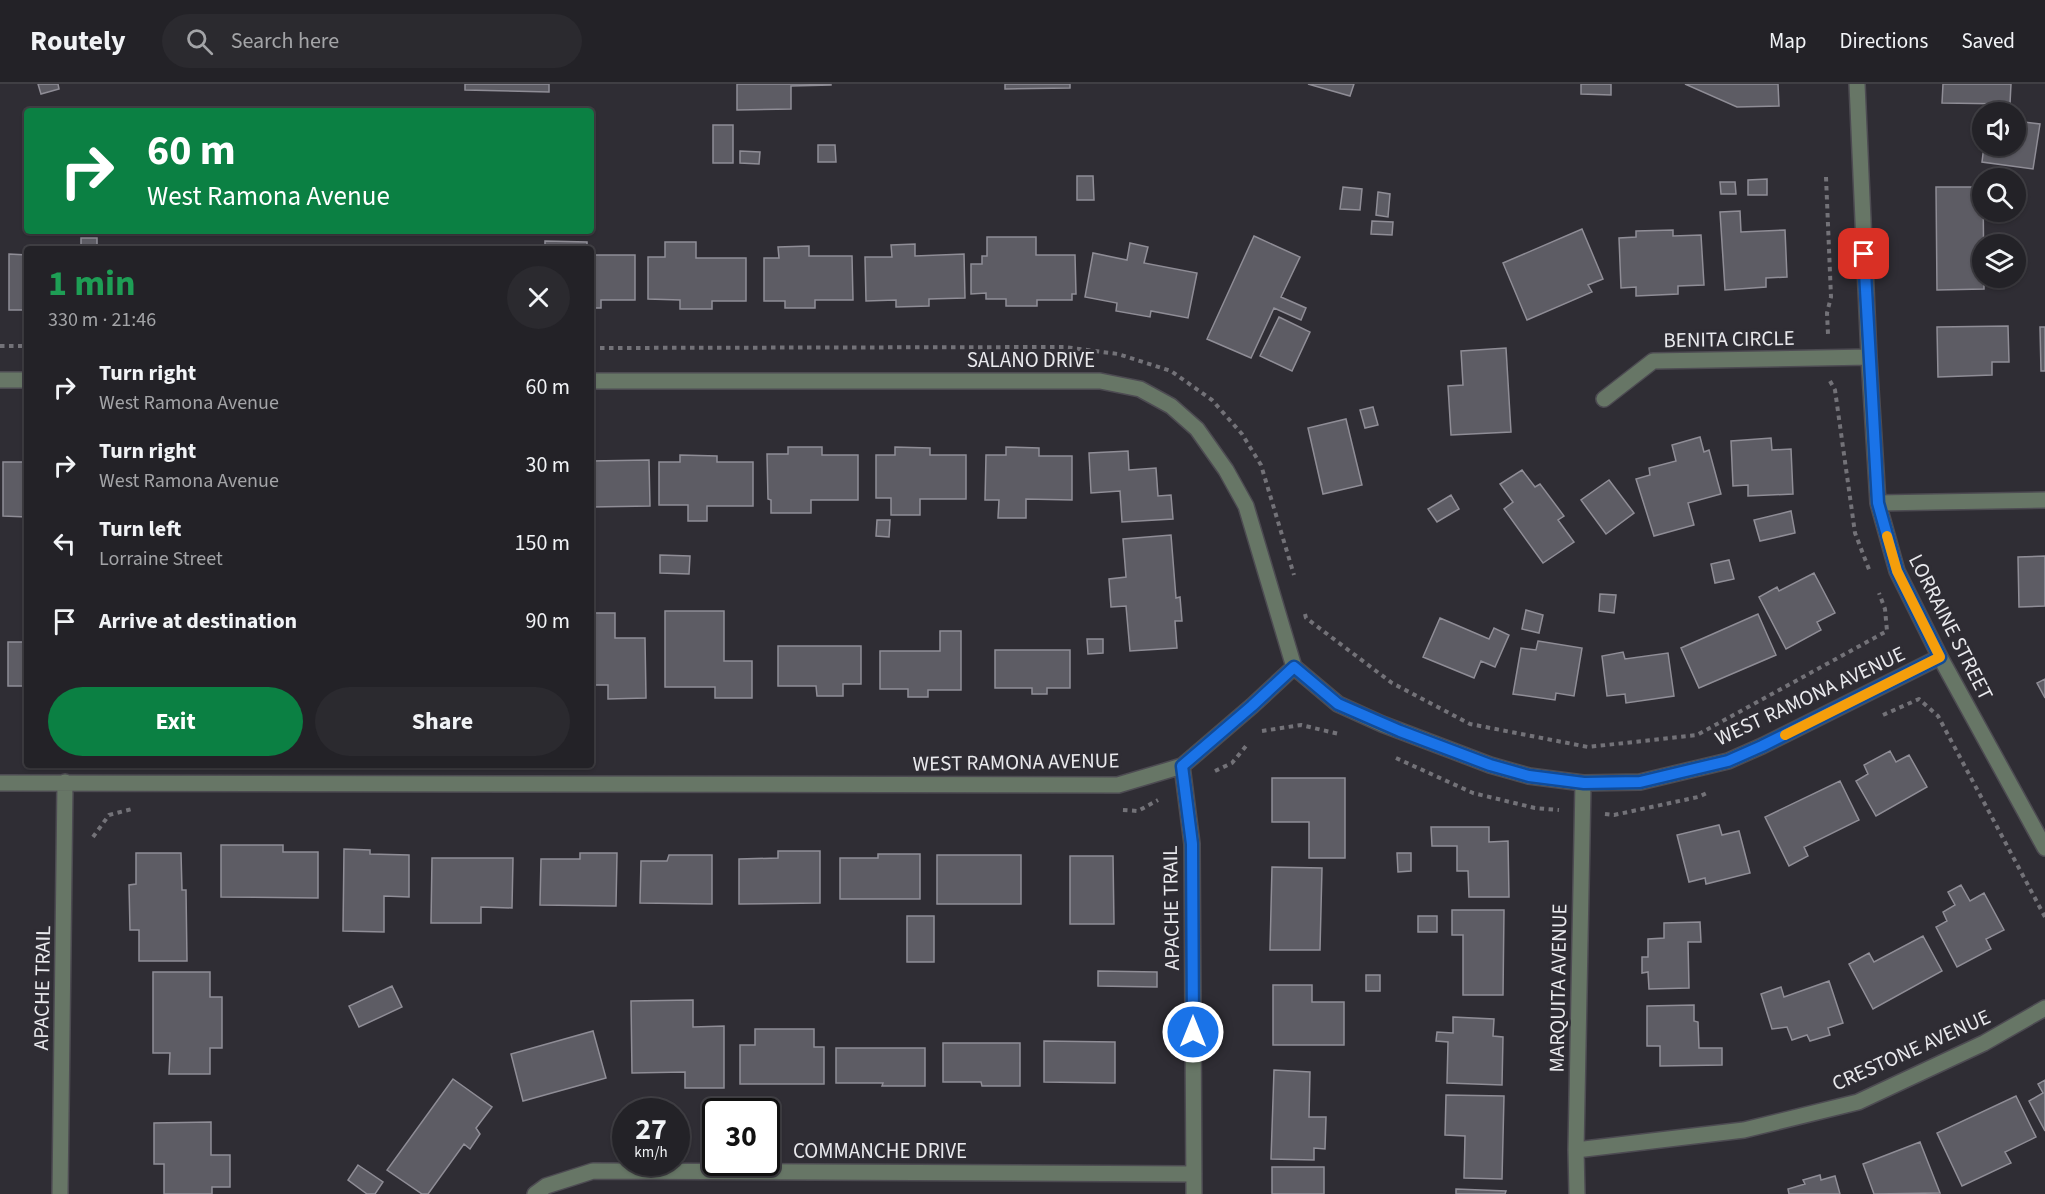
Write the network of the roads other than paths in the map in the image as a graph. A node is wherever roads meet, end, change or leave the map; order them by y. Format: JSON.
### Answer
{"nodes":[{"id":1,"x":1857,"y":84,"type":"edge"},
{"id":2,"x":1869,"y":357,"type":"junction"},
{"id":3,"x":0,"y":380,"type":"edge"},
{"id":4,"x":24,"y":381,"type":"edge"},
{"id":5,"x":594,"y":381,"type":"edge"},
{"id":6,"x":1604,"y":399,"type":"dead end"},
{"id":7,"x":2045,"y":500,"type":"edge"},
{"id":8,"x":1878,"y":503,"type":"junction"},
{"id":9,"x":1940,"y":657,"type":"junction"},
{"id":10,"x":1294,"y":667,"type":"junction"},
{"id":11,"x":1182,"y":766,"type":"junction"},
{"id":12,"x":65,"y":782,"type":"junction"},
{"id":13,"x":0,"y":783,"type":"edge"},
{"id":14,"x":1584,"y":783,"type":"junction"},
{"id":15,"x":2045,"y":849,"type":"edge"},
{"id":16,"x":2045,"y":1008,"type":"edge"},
{"id":17,"x":1576,"y":1150,"type":"junction"},
{"id":18,"x":1194,"y":1174,"type":"junction"},
{"id":19,"x":60,"y":1194,"type":"edge"},
{"id":20,"x":535,"y":1194,"type":"edge"},
{"id":21,"x":1194,"y":1194,"type":"edge"},
{"id":22,"x":1577,"y":1194,"type":"edge"}],
"edges":[{"from":1,"to":2,"type":"street","name":"LORRAINE STREET"},
{"from":2,"to":6,"type":"street","name":"BENITA CIRCLE"},
{"from":2,"to":8,"type":"street","name":"LORRAINE STREET"},
{"from":3,"to":4,"type":"street"},
{"from":5,"to":10,"type":"street","name":"SALANO DRIVE"},
{"from":7,"to":8,"type":"street"},
{"from":8,"to":9,"type":"street","name":"LORRAINE STREET"},
{"from":9,"to":14,"type":"street","name":"WEST RAMONA AVENUE"},
{"from":9,"to":15,"type":"street","name":"LORRAINE STREET"},
{"from":10,"to":11,"type":"street","name":"WEST RAMONA AVENUE"},
{"from":10,"to":14,"type":"street","name":"WEST RAMONA AVENUE"},
{"from":11,"to":12,"type":"street","name":"WEST RAMONA AVENUE"},
{"from":11,"to":18,"type":"street","name":"APACHE TRAIL"},
{"from":12,"to":13,"type":"street","name":"WEST RAMONA AVENUE"},
{"from":12,"to":19,"type":"street","name":"APACHE TRAIL"},
{"from":14,"to":17,"type":"street","name":"MARQUITA AVENUE"},
{"from":16,"to":17,"type":"street","name":"CRESTONE AVENUE"},
{"from":17,"to":22,"type":"street","name":"MARQUITA AVENUE"},
{"from":18,"to":20,"type":"street","name":"COMMANCHE DRIVE"},
{"from":18,"to":21,"type":"street","name":"APACHE TRAIL"}]}
